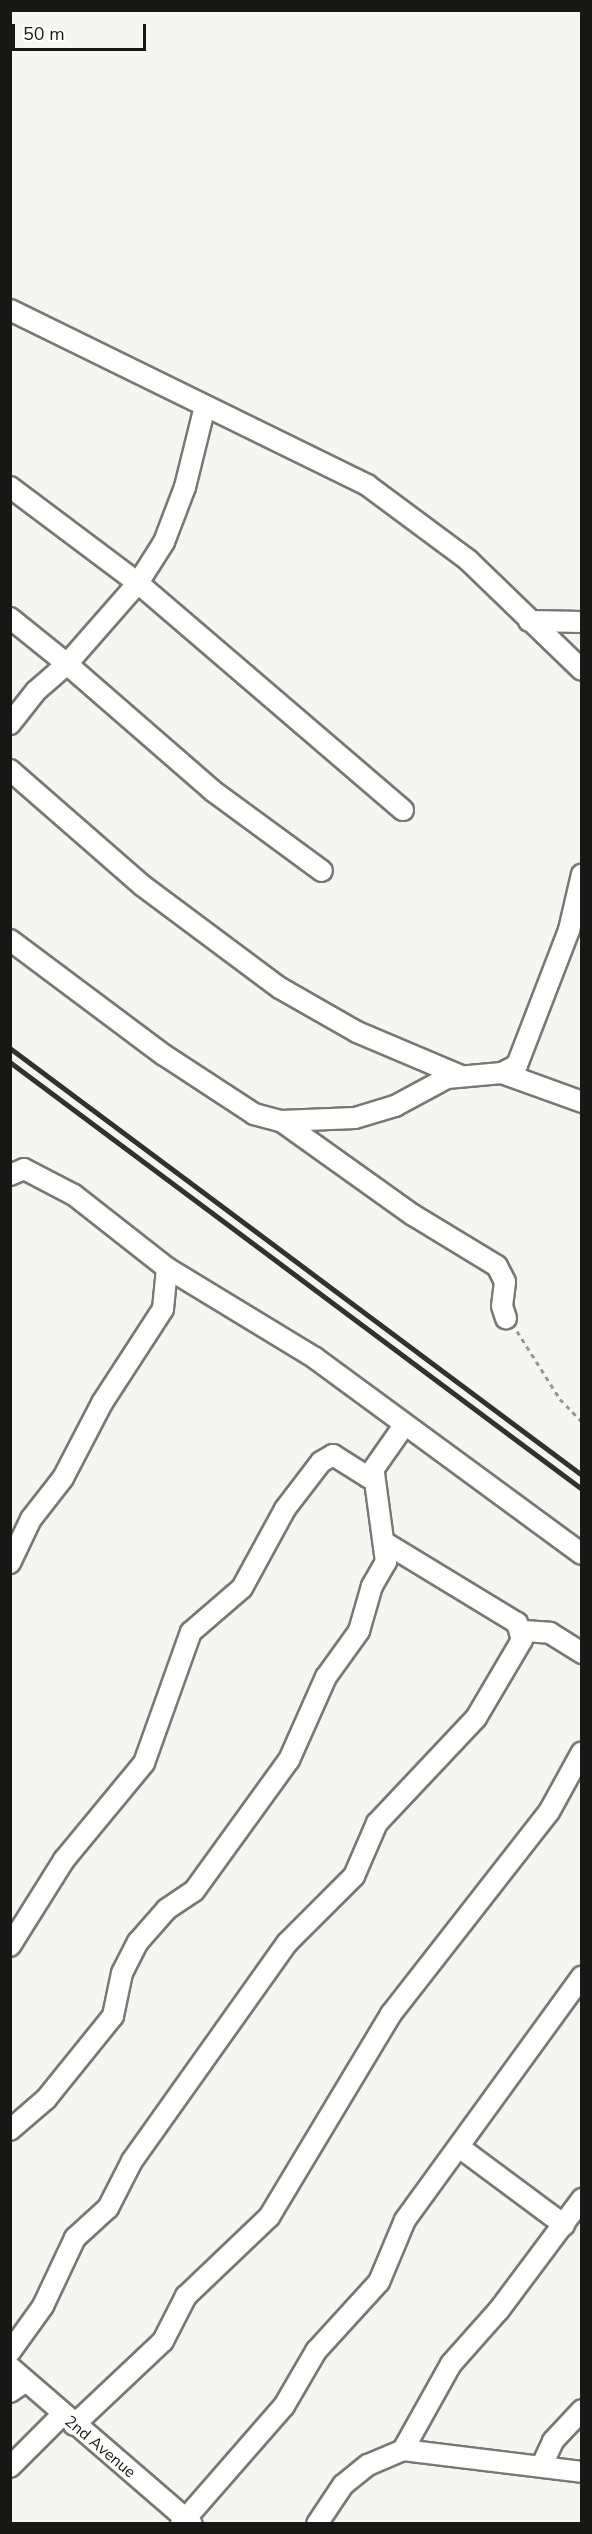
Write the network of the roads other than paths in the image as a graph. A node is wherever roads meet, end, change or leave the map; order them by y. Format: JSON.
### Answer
{"nodes":[{"id":1,"x":10,"y":310,"type":"edge"},
{"id":2,"x":204,"y":410,"type":"junction"},
{"id":3,"x":10,"y":488,"type":"edge"},
{"id":4,"x":138,"y":583,"type":"junction"},
{"id":5,"x":10,"y":618,"type":"edge"},
{"id":6,"x":528,"y":621,"type":"junction"},
{"id":7,"x":582,"y":622,"type":"edge"},
{"id":8,"x":67,"y":664,"type":"junction"},
{"id":9,"x":582,"y":670,"type":"edge"},
{"id":10,"x":10,"y":724,"type":"edge"},
{"id":11,"x":10,"y":770,"type":"edge"},
{"id":12,"x":403,"y":810,"type":"dead end"},
{"id":13,"x":322,"y":871,"type":"dead end"},
{"id":14,"x":582,"y":874,"type":"edge"},
{"id":15,"x":10,"y":940,"type":"edge"},
{"id":16,"x":502,"y":1072,"type":"junction"},
{"id":17,"x":459,"y":1075,"type":"junction"},
{"id":18,"x":582,"y":1102,"type":"edge"},
{"id":19,"x":281,"y":1121,"type":"junction"},
{"id":20,"x":15,"y":1167,"type":"edge"},
{"id":21,"x":166,"y":1268,"type":"junction"},
{"id":22,"x":506,"y":1318,"type":"road end"},
{"id":23,"x":403,"y":1427,"type":"junction"},
{"id":24,"x":374,"y":1473,"type":"junction"},
{"id":25,"x":387,"y":1544,"type":"junction"},
{"id":26,"x":582,"y":1554,"type":"edge"},
{"id":27,"x":10,"y":1563,"type":"edge"},
{"id":28,"x":524,"y":1631,"type":"junction"},
{"id":29,"x":582,"y":1653,"type":"edge"},
{"id":30,"x":582,"y":1752,"type":"edge"},
{"id":31,"x":10,"y":1946,"type":"edge"},
{"id":32,"x":582,"y":1976,"type":"edge"},
{"id":33,"x":10,"y":2130,"type":"edge"},
{"id":34,"x":459,"y":2146,"type":"junction"},
{"id":35,"x":582,"y":2199,"type":"edge"},
{"id":36,"x":564,"y":2224,"type":"junction"},
{"id":37,"x":10,"y":2352,"type":"edge"},
{"id":38,"x":10,"y":2367,"type":"edge"},
{"id":39,"x":18,"y":2387,"type":"edge"},
{"id":40,"x":582,"y":2410,"type":"edge"},
{"id":41,"x":68,"y":2420,"type":"junction"},
{"id":42,"x":403,"y":2450,"type":"junction"},
{"id":43,"x":542,"y":2465,"type":"junction"},
{"id":44,"x":10,"y":2467,"type":"edge"},
{"id":45,"x":582,"y":2472,"type":"edge"},
{"id":46,"x":187,"y":2522,"type":"edge"},
{"id":47,"x":318,"y":2523,"type":"edge"}],
"edges":[{"from":1,"to":2,"type":"street"},
{"from":2,"to":4,"type":"street"},
{"from":2,"to":6,"type":"street"},
{"from":3,"to":4,"type":"street"},
{"from":4,"to":8,"type":"street"},
{"from":4,"to":12,"type":"street"},
{"from":5,"to":8,"type":"street"},
{"from":6,"to":7,"type":"street"},
{"from":6,"to":9,"type":"street"},
{"from":8,"to":10,"type":"street"},
{"from":8,"to":13,"type":"street"},
{"from":11,"to":17,"type":"street"},
{"from":14,"to":16,"type":"street"},
{"from":15,"to":19,"type":"street"},
{"from":16,"to":17,"type":"street"},
{"from":16,"to":18,"type":"street"},
{"from":17,"to":19,"type":"street"},
{"from":19,"to":22,"type":"street"},
{"from":20,"to":21,"type":"street"},
{"from":21,"to":23,"type":"street"},
{"from":21,"to":27,"type":"street"},
{"from":23,"to":24,"type":"street"},
{"from":23,"to":26,"type":"street"},
{"from":24,"to":25,"type":"street"},
{"from":24,"to":31,"type":"street"},
{"from":25,"to":28,"type":"street"},
{"from":25,"to":33,"type":"street"},
{"from":28,"to":29,"type":"street"},
{"from":28,"to":37,"type":"street"},
{"from":30,"to":41,"type":"street"},
{"from":32,"to":34,"type":"street"},
{"from":34,"to":36,"type":"street"},
{"from":34,"to":46,"type":"street"},
{"from":35,"to":36,"type":"street"},
{"from":36,"to":42,"type":"street"},
{"from":38,"to":39,"type":"street","name":"2nd Avenue"},
{"from":39,"to":41,"type":"street","name":"2nd Avenue"},
{"from":40,"to":43,"type":"street"},
{"from":41,"to":44,"type":"street"},
{"from":41,"to":46,"type":"street","name":"2nd Avenue"},
{"from":42,"to":43,"type":"street"},
{"from":42,"to":47,"type":"street"},
{"from":43,"to":45,"type":"street"}]}
